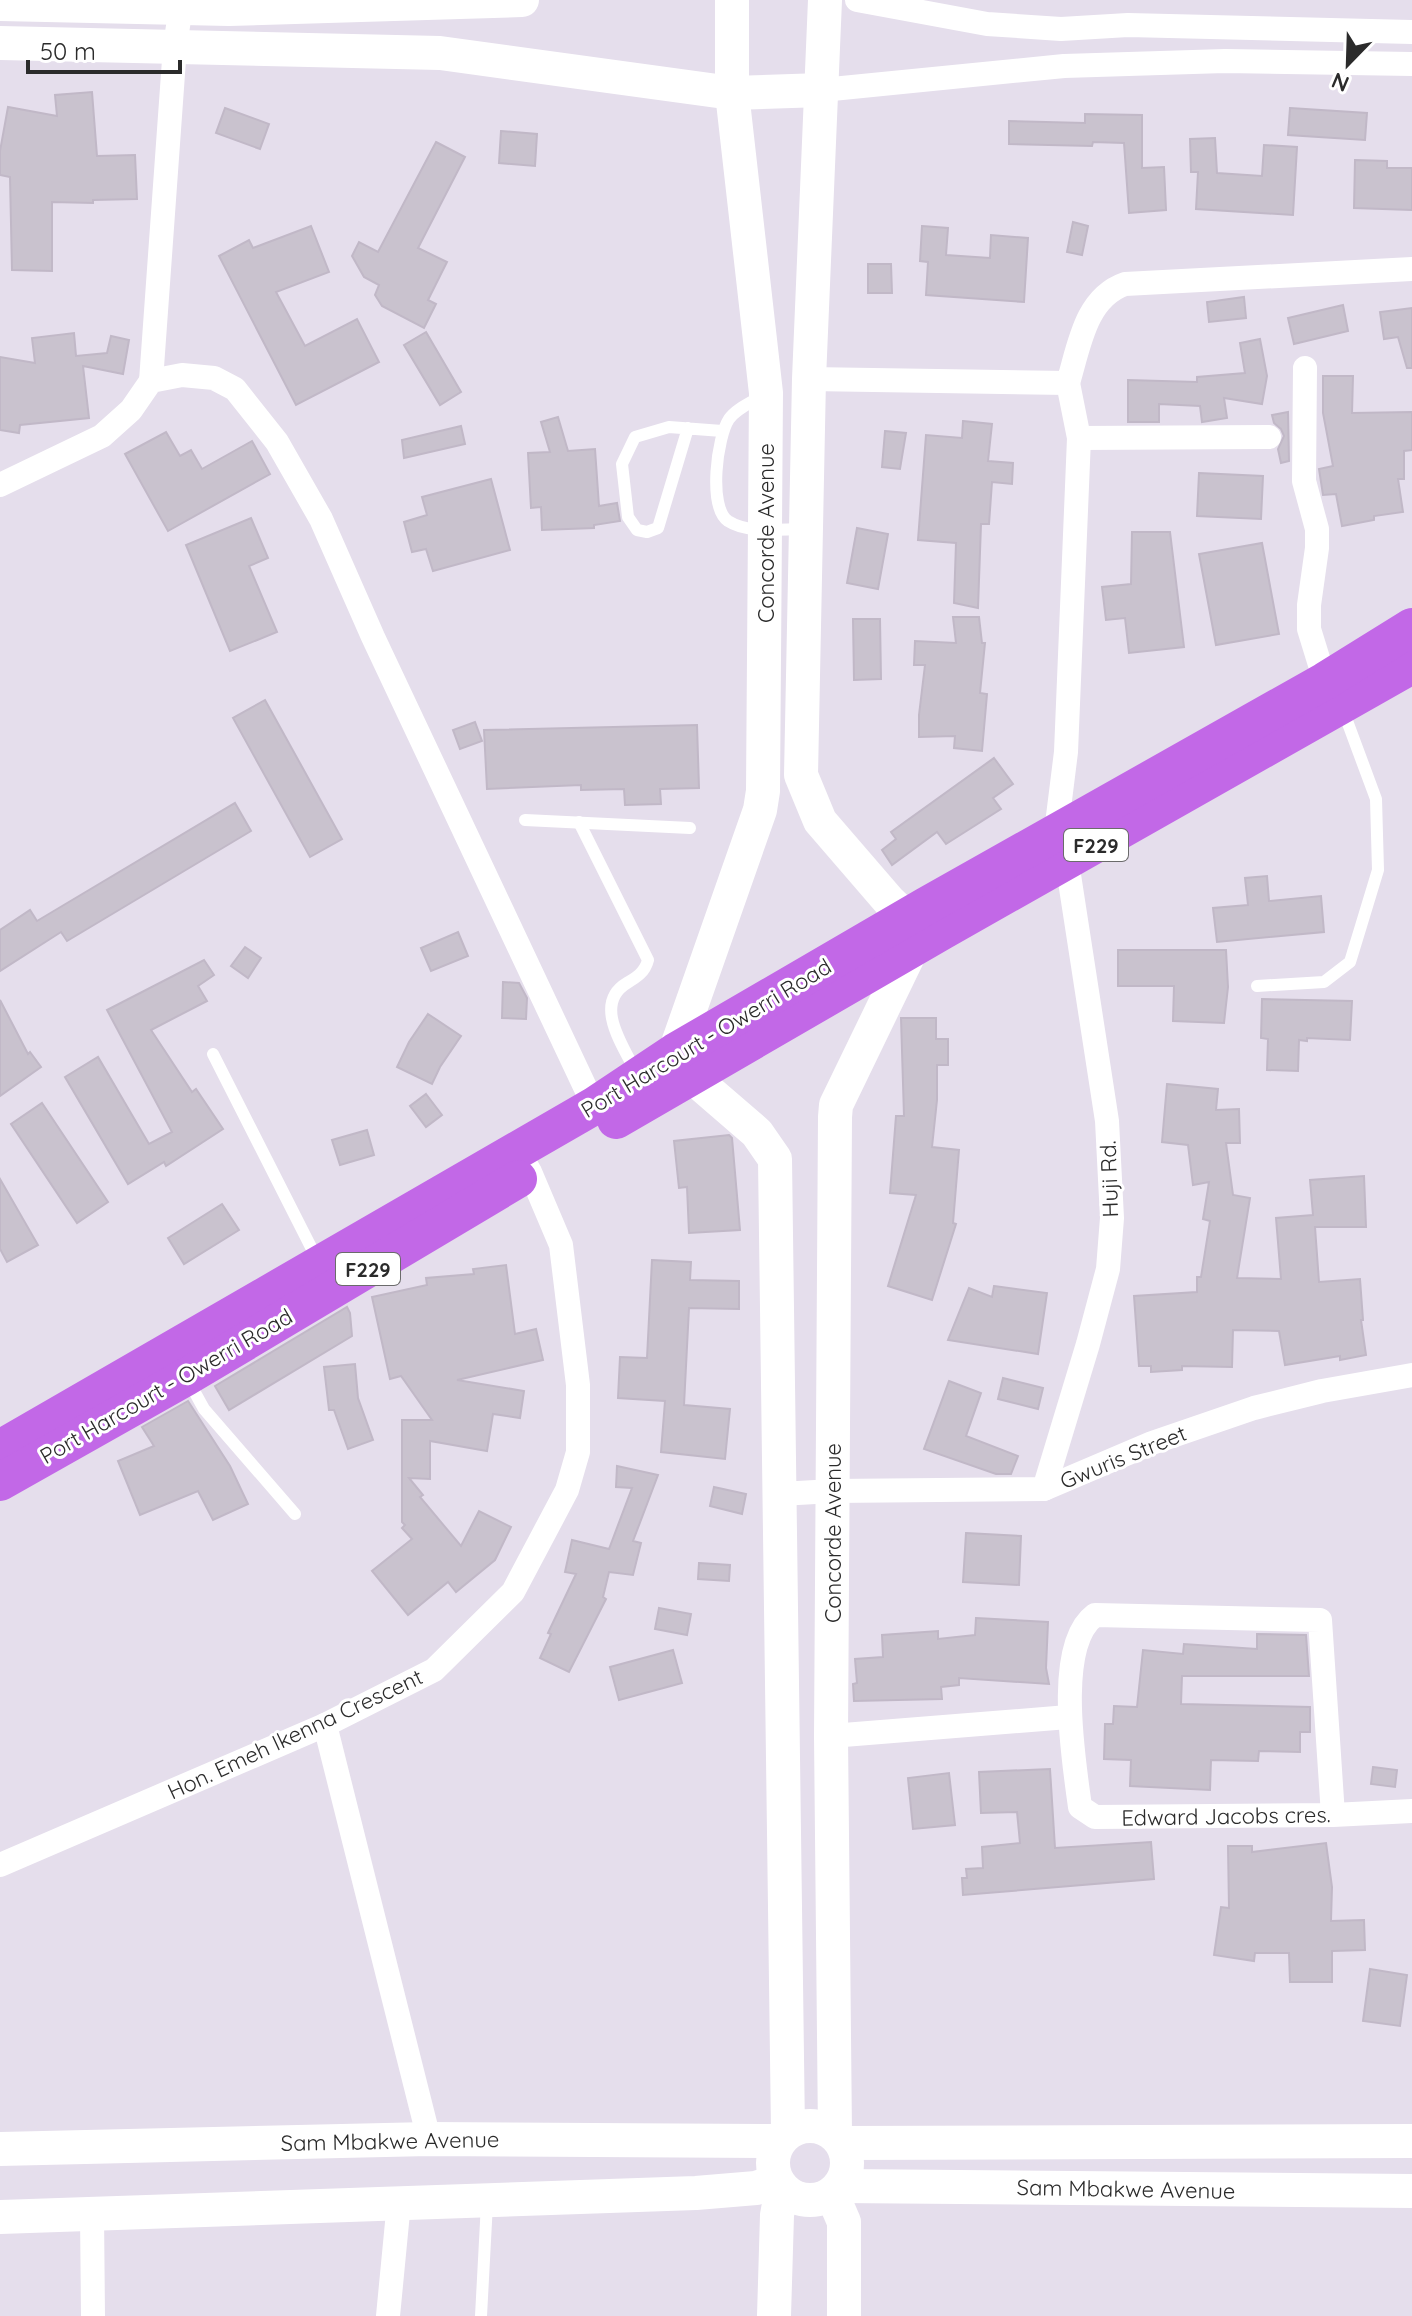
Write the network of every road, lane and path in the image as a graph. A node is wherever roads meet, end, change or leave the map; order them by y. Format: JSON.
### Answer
{"nodes":[{"id":1,"x":522,"y":0,"type":"edge"},
{"id":2,"x":732,"y":0,"type":"edge"},
{"id":3,"x":825,"y":0,"type":"edge"},
{"id":4,"x":857,"y":0,"type":"edge"},
{"id":5,"x":0,"y":4,"type":"edge"},
{"id":6,"x":182,"y":4,"type":"edge"},
{"id":7,"x":1412,"y":32,"type":"edge"},
{"id":8,"x":0,"y":43,"type":"edge"},
{"id":9,"x":175,"y":46,"type":"junction"},
{"id":10,"x":1412,"y":64,"type":"edge"},
{"id":11,"x":822,"y":90,"type":"junction"},
{"id":12,"x":732,"y":93,"type":"junction"},
{"id":13,"x":1412,"y":269,"type":"edge"},
{"id":14,"x":1305,"y":368,"type":"dead end"},
{"id":15,"x":809,"y":379,"type":"junction"},
{"id":16,"x":151,"y":381,"type":"junction"},
{"id":17,"x":1068,"y":383,"type":"junction"},
{"id":18,"x":766,"y":393,"type":"junction"},
{"id":19,"x":688,"y":428,"type":"junction"},
{"id":20,"x":722,"y":431,"type":"junction"},
{"id":21,"x":1269,"y":437,"type":"dead end"},
{"id":22,"x":1079,"y":438,"type":"junction"},
{"id":23,"x":0,"y":485,"type":"edge"},
{"id":24,"x":806,"y":529,"type":"junction"},
{"id":25,"x":767,"y":530,"type":"junction"},
{"id":26,"x":1412,"y":627,"type":"edge"},
{"id":27,"x":1412,"y":665,"type":"edge"},
{"id":28,"x":1333,"y":692,"type":"junction"},
{"id":29,"x":525,"y":820,"type":"dead end"},
{"id":30,"x":579,"y":822,"type":"junction"},
{"id":31,"x":690,"y":828,"type":"dead end"},
{"id":32,"x":1062,"y":847,"type":"junction"},
{"id":33,"x":910,"y":933,"type":"junction"},
{"id":34,"x":1257,"y":986,"type":"dead end"},
{"id":35,"x":213,"y":1054,"type":"dead end"},
{"id":36,"x":683,"y":1064,"type":"junction"},
{"id":37,"x":638,"y":1077,"type":"junction"},
{"id":38,"x":594,"y":1106,"type":"junction"},
{"id":39,"x":524,"y":1161,"type":"junction"},
{"id":40,"x":320,"y":1264,"type":"junction"},
{"id":41,"x":1412,"y":1375,"type":"edge"},
{"id":42,"x":186,"y":1377,"type":"junction"},
{"id":43,"x":0,"y":1449,"type":"edge"},
{"id":44,"x":0,"y":1482,"type":"edge"},
{"id":45,"x":1044,"y":1489,"type":"junction"},
{"id":46,"x":833,"y":1491,"type":"junction"},
{"id":47,"x":780,"y":1494,"type":"junction"},
{"id":48,"x":295,"y":1514,"type":"dead end"},
{"id":49,"x":1068,"y":1717,"type":"junction"},
{"id":50,"x":325,"y":1725,"type":"junction"},
{"id":51,"x":831,"y":1736,"type":"junction"},
{"id":52,"x":1412,"y":1811,"type":"edge"},
{"id":53,"x":1333,"y":1815,"type":"junction"},
{"id":54,"x":0,"y":1865,"type":"edge"},
{"id":55,"x":784,"y":2136,"type":"junction"},
{"id":56,"x":429,"y":2139,"type":"junction"},
{"id":57,"x":838,"y":2139,"type":"junction"},
{"id":58,"x":1412,"y":2141,"type":"edge"},
{"id":59,"x":0,"y":2149,"type":"edge"},
{"id":60,"x":779,"y":2185,"type":"junction"},
{"id":61,"x":836,"y":2190,"type":"junction"},
{"id":62,"x":1412,"y":2191,"type":"edge"},
{"id":63,"x":487,"y":2199,"type":"junction"},
{"id":64,"x":399,"y":2202,"type":"junction"},
{"id":65,"x":92,"y":2214,"type":"junction"},
{"id":66,"x":0,"y":2217,"type":"edge"},
{"id":67,"x":93,"y":2316,"type":"edge"},
{"id":68,"x":388,"y":2316,"type":"edge"},
{"id":69,"x":481,"y":2316,"type":"edge"},
{"id":70,"x":774,"y":2316,"type":"edge"},
{"id":71,"x":844,"y":2316,"type":"edge"}],
"edges":[{"from":1,"to":6,"type":"street"},
{"from":2,"to":12,"type":"street","name":"Concorde Avenue"},
{"from":3,"to":11,"type":"street","name":"Concorde Avenue"},
{"from":4,"to":7,"type":"street"},
{"from":5,"to":6,"type":"street"},
{"from":6,"to":9,"type":"street"},
{"from":8,"to":9,"type":"street"},
{"from":9,"to":12,"type":"street"},
{"from":9,"to":16,"type":"street"},
{"from":10,"to":11,"type":"street"},
{"from":11,"to":12,"type":"street"},
{"from":11,"to":15,"type":"street","name":"Concorde Avenue"},
{"from":12,"to":18,"type":"street","name":"Concorde Avenue"},
{"from":13,"to":17,"type":"street"},
{"from":14,"to":28,"type":"street"},
{"from":15,"to":17,"type":"street"},
{"from":15,"to":24,"type":"street","name":"Concorde Avenue"},
{"from":16,"to":23,"type":"street"},
{"from":16,"to":38,"type":"street"},
{"from":17,"to":22,"type":"street","name":"Huji Rd."},
{"from":18,"to":20,"type":"lane"},
{"from":18,"to":25,"type":"street","name":"Concorde Avenue"},
{"from":19,"to":19,"type":"lane"},
{"from":19,"to":20,"type":"lane"},
{"from":20,"to":25,"type":"lane"},
{"from":21,"to":22,"type":"street"},
{"from":22,"to":32,"type":"street","name":"Huji Rd."},
{"from":24,"to":25,"type":"lane"},
{"from":24,"to":33,"type":"street","name":"Concorde Avenue"},
{"from":25,"to":36,"type":"street","name":"Concorde Avenue"},
{"from":26,"to":28,"type":"main road","name":"Port Harcourt - Owerri Road","number":"F229"},
{"from":27,"to":28,"type":"main road","name":"Port Harcourt - Owerri Road","number":"F229"},
{"from":28,"to":32,"type":"main road","name":"Port Harcourt - Owerri Road","number":"F229"},
{"from":28,"to":34,"type":"lane"},
{"from":29,"to":30,"type":"lane"},
{"from":30,"to":31,"type":"lane"},
{"from":30,"to":37,"type":"lane"},
{"from":32,"to":33,"type":"main road","name":"Port Harcourt - Owerri Road","number":"F229"},
{"from":32,"to":45,"type":"street","name":"Huji Rd."},
{"from":33,"to":36,"type":"main road","name":"Port Harcourt - Owerri Road","number":"F229"},
{"from":33,"to":46,"type":"street","name":"Concorde Avenue"},
{"from":35,"to":40,"type":"lane"},
{"from":36,"to":37,"type":"main road","name":"Port Harcourt - Owerri Road","number":"F229"},
{"from":36,"to":39,"type":"main road","name":"Port Harcourt - Owerri Road","number":"F229"},
{"from":36,"to":47,"type":"street"},
{"from":37,"to":38,"type":"main road","name":"Port Harcourt - Owerri Road","number":"F229"},
{"from":38,"to":39,"type":"main road","name":"Port Harcourt - Owerri Road","number":"F229"},
{"from":39,"to":40,"type":"main road","name":"Port Harcourt - Owerri Road","number":"F229"},
{"from":39,"to":42,"type":"main road","name":"Port Harcourt - Owerri Road","number":"F229"},
{"from":39,"to":50,"type":"street","name":"Hon. Emeh Ikenna Crescent"},
{"from":40,"to":43,"type":"main road","name":"Port Harcourt - Owerri Road","number":"F229"},
{"from":41,"to":45,"type":"street","name":"Gwuris Street"},
{"from":42,"to":44,"type":"main road","name":"Port Harcourt - Owerri Road","number":"F229"},
{"from":42,"to":48,"type":"lane"},
{"from":45,"to":46,"type":"street","name":"Gwuris Street"},
{"from":46,"to":47,"type":"street","name":"Gwuris Street"},
{"from":46,"to":51,"type":"street","name":"Concorde Avenue"},
{"from":47,"to":55,"type":"street"},
{"from":49,"to":51,"type":"street"},
{"from":49,"to":53,"type":"street","name":"Edward Jacobs cres."},
{"from":49,"to":53,"type":"street","name":"Edward Jacobs cres."},
{"from":50,"to":54,"type":"street","name":"Hon. Emeh Ikenna Crescent"},
{"from":50,"to":56,"type":"street"},
{"from":51,"to":57,"type":"street","name":"Concorde Avenue"},
{"from":52,"to":53,"type":"street","name":"Edward Jacobs cres."},
{"from":55,"to":56,"type":"street","name":"Sam Mbakwe Avenue"},
{"from":55,"to":57,"type":"street"},
{"from":55,"to":60,"type":"street"},
{"from":56,"to":59,"type":"street","name":"Sam Mbakwe Avenue"},
{"from":57,"to":58,"type":"street","name":"Sam Mbakwe Avenue"},
{"from":57,"to":61,"type":"street"},
{"from":60,"to":61,"type":"street"},
{"from":60,"to":63,"type":"street"},
{"from":60,"to":70,"type":"street"},
{"from":61,"to":62,"type":"street","name":"Sam Mbakwe Avenue"},
{"from":61,"to":71,"type":"street"},
{"from":63,"to":64,"type":"street"},
{"from":63,"to":69,"type":"lane"},
{"from":64,"to":65,"type":"street"},
{"from":64,"to":68,"type":"street"},
{"from":65,"to":66,"type":"street"},
{"from":65,"to":67,"type":"street"}]}
